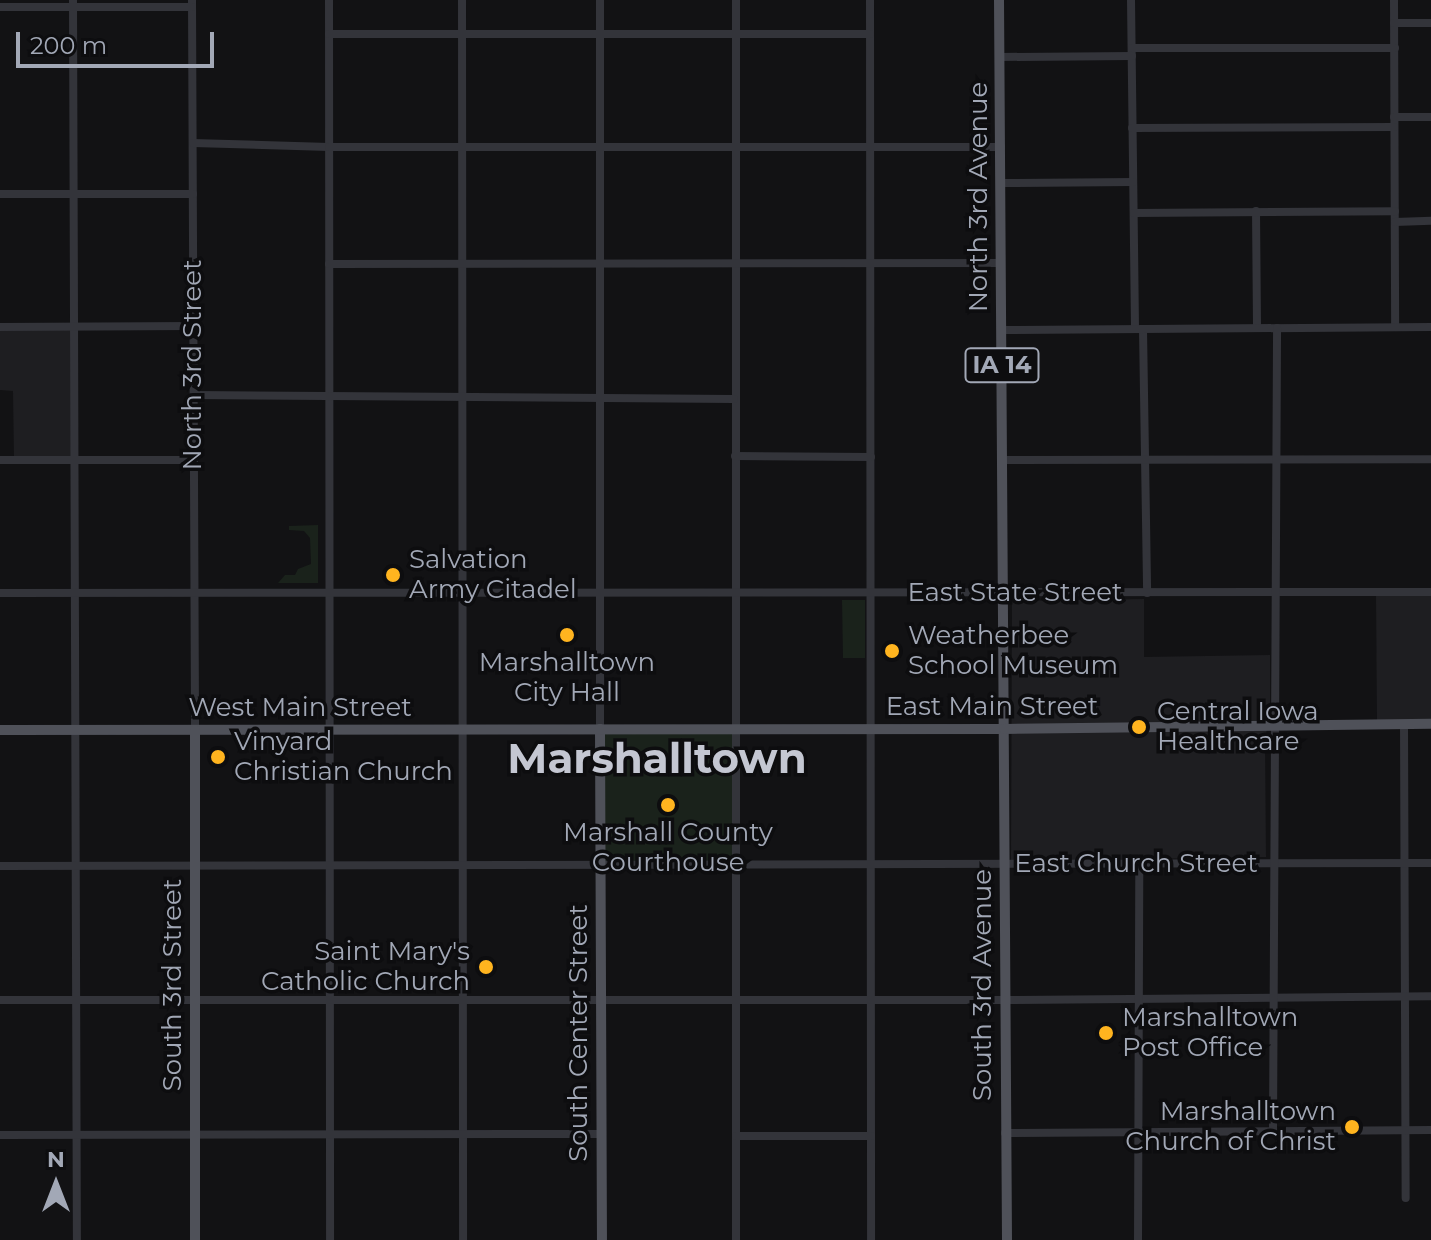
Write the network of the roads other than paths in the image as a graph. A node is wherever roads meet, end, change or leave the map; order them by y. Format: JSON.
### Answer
{"nodes":[{"id":1,"x":329,"y":0,"type":"edge"},
{"id":2,"x":462,"y":0,"type":"edge"},
{"id":3,"x":600,"y":0,"type":"edge"},
{"id":4,"x":736,"y":0,"type":"edge"},
{"id":5,"x":870,"y":0,"type":"edge"},
{"id":6,"x":999,"y":0,"type":"edge"},
{"id":7,"x":1131,"y":0,"type":"edge"},
{"id":8,"x":1394,"y":0,"type":"edge"},
{"id":9,"x":73,"y":3,"type":"edge"},
{"id":10,"x":192,"y":3,"type":"edge"},
{"id":11,"x":0,"y":7,"type":"edge"},
{"id":12,"x":1394,"y":23,"type":"junction"},
{"id":13,"x":1431,"y":23,"type":"edge"},
{"id":14,"x":601,"y":33,"type":"junction"},
{"id":15,"x":736,"y":33,"type":"junction"},
{"id":16,"x":329,"y":34,"type":"junction"},
{"id":17,"x":462,"y":34,"type":"junction"},
{"id":18,"x":870,"y":34,"type":"junction"},
{"id":19,"x":1395,"y":48,"type":"junction"},
{"id":20,"x":1132,"y":52,"type":"junction"},
{"id":21,"x":1000,"y":57,"type":"junction"},
{"id":22,"x":1431,"y":117,"type":"edge"},
{"id":23,"x":1394,"y":122,"type":"junction"},
{"id":24,"x":1132,"y":128,"type":"junction"},
{"id":25,"x":193,"y":143,"type":"junction"},
{"id":26,"x":329,"y":147,"type":"junction"},
{"id":27,"x":461,"y":147,"type":"junction"},
{"id":28,"x":600,"y":147,"type":"junction"},
{"id":29,"x":734,"y":147,"type":"junction"},
{"id":30,"x":1001,"y":147,"type":"junction"},
{"id":31,"x":870,"y":149,"type":"junction"},
{"id":32,"x":1133,"y":182,"type":"junction"},
{"id":33,"x":1001,"y":183,"type":"junction"},
{"id":34,"x":0,"y":194,"type":"edge"},
{"id":35,"x":74,"y":194,"type":"junction"},
{"id":36,"x":193,"y":194,"type":"junction"},
{"id":37,"x":1256,"y":211,"type":"junction"},
{"id":38,"x":1395,"y":211,"type":"junction"},
{"id":39,"x":1134,"y":213,"type":"junction"},
{"id":40,"x":1431,"y":221,"type":"edge"},
{"id":41,"x":1395,"y":222,"type":"junction"},
{"id":42,"x":871,"y":263,"type":"junction"},
{"id":43,"x":1001,"y":263,"type":"junction"},
{"id":44,"x":329,"y":264,"type":"junction"},
{"id":45,"x":735,"y":264,"type":"junction"},
{"id":46,"x":462,"y":265,"type":"junction"},
{"id":47,"x":600,"y":265,"type":"junction"},
{"id":48,"x":193,"y":326,"type":"junction"},
{"id":49,"x":0,"y":327,"type":"edge"},
{"id":50,"x":1395,"y":327,"type":"junction"},
{"id":51,"x":1431,"y":327,"type":"edge"},
{"id":52,"x":75,"y":328,"type":"junction"},
{"id":53,"x":1257,"y":328,"type":"junction"},
{"id":54,"x":1277,"y":328,"type":"junction"},
{"id":55,"x":1139,"y":329,"type":"junction"},
{"id":56,"x":1002,"y":330,"type":"junction"},
{"id":57,"x":194,"y":395,"type":"junction"},
{"id":58,"x":329,"y":396,"type":"junction"},
{"id":59,"x":463,"y":398,"type":"junction"},
{"id":60,"x":734,"y":399,"type":"junction"},
{"id":61,"x":600,"y":400,"type":"junction"},
{"id":62,"x":735,"y":456,"type":"junction"},
{"id":63,"x":871,"y":457,"type":"junction"},
{"id":64,"x":1145,"y":459,"type":"junction"},
{"id":65,"x":1277,"y":459,"type":"junction"},
{"id":66,"x":1431,"y":459,"type":"edge"},
{"id":67,"x":0,"y":460,"type":"edge"},
{"id":68,"x":76,"y":460,"type":"junction"},
{"id":69,"x":194,"y":460,"type":"junction"},
{"id":70,"x":1003,"y":460,"type":"junction"},
{"id":71,"x":600,"y":592,"type":"junction"},
{"id":72,"x":734,"y":592,"type":"junction"},
{"id":73,"x":1431,"y":592,"type":"edge"},
{"id":74,"x":0,"y":593,"type":"edge"},
{"id":75,"x":76,"y":593,"type":"junction"},
{"id":76,"x":194,"y":593,"type":"junction"},
{"id":77,"x":463,"y":593,"type":"junction"},
{"id":78,"x":871,"y":593,"type":"junction"},
{"id":79,"x":1147,"y":593,"type":"junction"},
{"id":80,"x":1277,"y":593,"type":"junction"},
{"id":81,"x":329,"y":594,"type":"junction"},
{"id":82,"x":1005,"y":594,"type":"junction"},
{"id":83,"x":1404,"y":724,"type":"junction"},
{"id":84,"x":1431,"y":724,"type":"edge"},
{"id":85,"x":1274,"y":727,"type":"junction"},
{"id":86,"x":330,"y":729,"type":"junction"},
{"id":87,"x":463,"y":729,"type":"junction"},
{"id":88,"x":600,"y":729,"type":"junction"},
{"id":89,"x":735,"y":729,"type":"junction"},
{"id":90,"x":871,"y":729,"type":"junction"},
{"id":91,"x":1004,"y":729,"type":"junction"},
{"id":92,"x":0,"y":730,"type":"edge"},
{"id":93,"x":77,"y":730,"type":"junction"},
{"id":94,"x":195,"y":730,"type":"junction"},
{"id":95,"x":1273,"y":863,"type":"junction"},
{"id":96,"x":1405,"y":863,"type":"junction"},
{"id":97,"x":1431,"y":863,"type":"edge"},
{"id":98,"x":1139,"y":864,"type":"junction"},
{"id":99,"x":463,"y":865,"type":"junction"},
{"id":100,"x":871,"y":865,"type":"junction"},
{"id":101,"x":1005,"y":865,"type":"junction"},
{"id":102,"x":0,"y":866,"type":"edge"},
{"id":103,"x":77,"y":866,"type":"junction"},
{"id":104,"x":195,"y":866,"type":"junction"},
{"id":105,"x":330,"y":866,"type":"junction"},
{"id":106,"x":601,"y":866,"type":"junction"},
{"id":107,"x":736,"y":866,"type":"junction"},
{"id":108,"x":1406,"y":996,"type":"junction"},
{"id":109,"x":1431,"y":996,"type":"edge"},
{"id":110,"x":1273,"y":997,"type":"junction"},
{"id":111,"x":330,"y":999,"type":"junction"},
{"id":112,"x":463,"y":999,"type":"junction"},
{"id":113,"x":601,"y":999,"type":"junction"},
{"id":114,"x":1139,"y":999,"type":"junction"},
{"id":115,"x":0,"y":1000,"type":"edge"},
{"id":116,"x":77,"y":1000,"type":"junction"},
{"id":117,"x":195,"y":1000,"type":"junction"},
{"id":118,"x":736,"y":1000,"type":"junction"},
{"id":119,"x":871,"y":1000,"type":"junction"},
{"id":120,"x":1005,"y":1000,"type":"junction"},
{"id":121,"x":1405,"y":1130,"type":"junction"},
{"id":122,"x":1431,"y":1130,"type":"edge"},
{"id":123,"x":1273,"y":1131,"type":"junction"},
{"id":124,"x":1139,"y":1132,"type":"junction"},
{"id":125,"x":1005,"y":1133,"type":"junction"},
{"id":126,"x":463,"y":1134,"type":"junction"},
{"id":127,"x":600,"y":1134,"type":"junction"},
{"id":128,"x":0,"y":1135,"type":"edge"},
{"id":129,"x":77,"y":1135,"type":"junction"},
{"id":130,"x":195,"y":1135,"type":"junction"},
{"id":131,"x":330,"y":1135,"type":"junction"},
{"id":132,"x":736,"y":1136,"type":"junction"},
{"id":133,"x":871,"y":1136,"type":"junction"},
{"id":134,"x":1406,"y":1198,"type":"dead end"},
{"id":135,"x":77,"y":1240,"type":"edge"},
{"id":136,"x":195,"y":1240,"type":"edge"},
{"id":137,"x":330,"y":1240,"type":"edge"},
{"id":138,"x":463,"y":1240,"type":"edge"},
{"id":139,"x":602,"y":1240,"type":"edge"},
{"id":140,"x":736,"y":1240,"type":"edge"},
{"id":141,"x":871,"y":1240,"type":"edge"},
{"id":142,"x":1007,"y":1240,"type":"edge"},
{"id":143,"x":1138,"y":1240,"type":"edge"}],
"edges":[{"from":1,"to":16,"type":"street"},
{"from":2,"to":17,"type":"street"},
{"from":3,"to":14,"type":"street"},
{"from":4,"to":15,"type":"street"},
{"from":5,"to":18,"type":"street"},
{"from":6,"to":21,"type":"main road","name":"North 3rd Avenue","number":"IA 14"},
{"from":7,"to":20,"type":"street"},
{"from":8,"to":12,"type":"street"},
{"from":9,"to":10,"type":"street"},
{"from":9,"to":11,"type":"street"},
{"from":9,"to":35,"type":"street"},
{"from":10,"to":25,"type":"street","name":"North 3rd Street"},
{"from":12,"to":13,"type":"street"},
{"from":12,"to":19,"type":"street"},
{"from":14,"to":15,"type":"street"},
{"from":14,"to":17,"type":"street"},
{"from":14,"to":28,"type":"street"},
{"from":15,"to":18,"type":"street"},
{"from":15,"to":29,"type":"street"},
{"from":16,"to":17,"type":"street"},
{"from":16,"to":26,"type":"street"},
{"from":17,"to":27,"type":"street"},
{"from":18,"to":31,"type":"street"},
{"from":19,"to":20,"type":"street"},
{"from":19,"to":23,"type":"street"},
{"from":20,"to":21,"type":"street"},
{"from":20,"to":24,"type":"street"},
{"from":21,"to":30,"type":"main road","name":"North 3rd Avenue","number":"IA 14"},
{"from":22,"to":23,"type":"street"},
{"from":23,"to":24,"type":"street"},
{"from":23,"to":38,"type":"street"},
{"from":24,"to":32,"type":"street"},
{"from":25,"to":26,"type":"street"},
{"from":25,"to":36,"type":"street","name":"North 3rd Street"},
{"from":26,"to":27,"type":"street"},
{"from":26,"to":44,"type":"street"},
{"from":27,"to":28,"type":"street"},
{"from":27,"to":46,"type":"street"},
{"from":28,"to":29,"type":"street"},
{"from":28,"to":47,"type":"street"},
{"from":29,"to":31,"type":"street"},
{"from":29,"to":45,"type":"street"},
{"from":30,"to":31,"type":"street"},
{"from":30,"to":33,"type":"main road","name":"North 3rd Avenue","number":"IA 14"},
{"from":31,"to":42,"type":"street"},
{"from":32,"to":33,"type":"street"},
{"from":32,"to":39,"type":"street"},
{"from":33,"to":43,"type":"main road","name":"North 3rd Avenue","number":"IA 14"},
{"from":34,"to":35,"type":"street"},
{"from":35,"to":36,"type":"street"},
{"from":35,"to":52,"type":"street"},
{"from":36,"to":48,"type":"street","name":"North 3rd Street"},
{"from":37,"to":38,"type":"street"},
{"from":37,"to":39,"type":"street"},
{"from":37,"to":53,"type":"street"},
{"from":38,"to":41,"type":"street"},
{"from":39,"to":55,"type":"street"},
{"from":40,"to":41,"type":"street"},
{"from":41,"to":50,"type":"street"},
{"from":42,"to":43,"type":"street"},
{"from":42,"to":45,"type":"street"},
{"from":42,"to":63,"type":"street"},
{"from":43,"to":56,"type":"main road","name":"North 3rd Avenue","number":"IA 14"},
{"from":44,"to":46,"type":"street"},
{"from":44,"to":58,"type":"street"},
{"from":45,"to":47,"type":"street"},
{"from":45,"to":60,"type":"street"},
{"from":46,"to":47,"type":"street"},
{"from":46,"to":59,"type":"street"},
{"from":47,"to":61,"type":"street"},
{"from":48,"to":52,"type":"street"},
{"from":48,"to":57,"type":"street","name":"North 3rd Street"},
{"from":49,"to":52,"type":"street"},
{"from":50,"to":51,"type":"street"},
{"from":50,"to":54,"type":"street"},
{"from":52,"to":68,"type":"street"},
{"from":53,"to":54,"type":"street"},
{"from":53,"to":55,"type":"street"},
{"from":54,"to":65,"type":"street"},
{"from":55,"to":56,"type":"street"},
{"from":55,"to":64,"type":"street"},
{"from":56,"to":70,"type":"main road","name":"North 3rd Avenue","number":"IA 14"},
{"from":57,"to":58,"type":"street"},
{"from":57,"to":69,"type":"street","name":"North 3rd Street"},
{"from":58,"to":59,"type":"street"},
{"from":58,"to":81,"type":"street"},
{"from":59,"to":61,"type":"street"},
{"from":59,"to":77,"type":"street"},
{"from":60,"to":61,"type":"street"},
{"from":60,"to":62,"type":"street"},
{"from":61,"to":71,"type":"street"},
{"from":62,"to":63,"type":"street"},
{"from":62,"to":72,"type":"street"},
{"from":63,"to":78,"type":"street"},
{"from":64,"to":65,"type":"street"},
{"from":64,"to":70,"type":"street"},
{"from":64,"to":79,"type":"street"},
{"from":65,"to":66,"type":"street"},
{"from":65,"to":80,"type":"street"},
{"from":67,"to":68,"type":"street"},
{"from":68,"to":69,"type":"street"},
{"from":68,"to":75,"type":"street"},
{"from":69,"to":76,"type":"street","name":"North 3rd Street"},
{"from":70,"to":82,"type":"main road","name":"North 3rd Avenue","number":"IA 14"},
{"from":71,"to":72,"type":"street","name":"East State Street"},
{"from":71,"to":77,"type":"street","name":"East State Street"},
{"from":71,"to":88,"type":"street"},
{"from":72,"to":78,"type":"street","name":"East State Street"},
{"from":72,"to":89,"type":"street"},
{"from":73,"to":80,"type":"street","name":"East State Street"},
{"from":74,"to":75,"type":"street","name":"East State Street"},
{"from":75,"to":76,"type":"street","name":"East State Street"},
{"from":75,"to":93,"type":"street"},
{"from":76,"to":81,"type":"street","name":"East State Street"},
{"from":76,"to":94,"type":"street","name":"North 3rd Street"},
{"from":77,"to":81,"type":"street","name":"East State Street"},
{"from":77,"to":87,"type":"street"},
{"from":78,"to":82,"type":"street","name":"East State Street"},
{"from":78,"to":90,"type":"street"},
{"from":79,"to":80,"type":"street","name":"East State Street"},
{"from":79,"to":82,"type":"street","name":"East State Street"},
{"from":80,"to":85,"type":"street"},
{"from":81,"to":86,"type":"street"},
{"from":82,"to":91,"type":"main road","name":"North 3rd Avenue","number":"IA 14"},
{"from":83,"to":84,"type":"main road","name":"East Main Street"},
{"from":83,"to":85,"type":"main road","name":"East Main Street"},
{"from":83,"to":96,"type":"street"},
{"from":85,"to":91,"type":"main road","name":"East Main Street"},
{"from":85,"to":95,"type":"street"},
{"from":86,"to":87,"type":"main road","name":"West Main Street"},
{"from":86,"to":94,"type":"main road","name":"West Main Street"},
{"from":86,"to":105,"type":"street"},
{"from":87,"to":88,"type":"main road","name":"West Main Street"},
{"from":87,"to":99,"type":"street"},
{"from":88,"to":89,"type":"main road","name":"East Main Street"},
{"from":88,"to":106,"type":"main road","name":"South Center Street"},
{"from":89,"to":90,"type":"main road","name":"East Main Street"},
{"from":89,"to":107,"type":"street"},
{"from":90,"to":91,"type":"main road","name":"East Main Street"},
{"from":90,"to":100,"type":"street"},
{"from":91,"to":101,"type":"main road","name":"South 3rd Avenue","number":"IA 14"},
{"from":92,"to":93,"type":"main road","name":"West Main Street"},
{"from":93,"to":94,"type":"main road","name":"West Main Street"},
{"from":93,"to":103,"type":"street"},
{"from":94,"to":104,"type":"main road","name":"South 3rd Street"},
{"from":95,"to":96,"type":"street","name":"East Church Street"},
{"from":95,"to":98,"type":"street","name":"East Church Street"},
{"from":95,"to":110,"type":"street"},
{"from":96,"to":97,"type":"street","name":"East Church Street"},
{"from":96,"to":108,"type":"street"},
{"from":98,"to":101,"type":"street","name":"East Church Street"},
{"from":98,"to":114,"type":"street"},
{"from":99,"to":105,"type":"street","name":"East Church Street"},
{"from":99,"to":106,"type":"street","name":"East Church Street"},
{"from":99,"to":112,"type":"street"},
{"from":100,"to":101,"type":"street","name":"East Church Street"},
{"from":100,"to":107,"type":"street","name":"East Church Street"},
{"from":100,"to":119,"type":"street"},
{"from":101,"to":120,"type":"main road","name":"South 3rd Avenue","number":"IA 14"},
{"from":102,"to":103,"type":"street","name":"East Church Street"},
{"from":103,"to":104,"type":"street","name":"East Church Street"},
{"from":103,"to":116,"type":"street"},
{"from":104,"to":105,"type":"street","name":"East Church Street"},
{"from":104,"to":117,"type":"main road","name":"South 3rd Street"},
{"from":105,"to":111,"type":"street"},
{"from":106,"to":107,"type":"street","name":"East Church Street"},
{"from":106,"to":113,"type":"main road","name":"South Center Street"},
{"from":107,"to":118,"type":"street"},
{"from":108,"to":109,"type":"street"},
{"from":108,"to":110,"type":"street"},
{"from":108,"to":121,"type":"street"},
{"from":110,"to":114,"type":"street"},
{"from":110,"to":123,"type":"street"},
{"from":111,"to":112,"type":"street"},
{"from":111,"to":117,"type":"street"},
{"from":111,"to":131,"type":"street"},
{"from":112,"to":113,"type":"street"},
{"from":112,"to":126,"type":"street"},
{"from":113,"to":118,"type":"street"},
{"from":113,"to":127,"type":"main road","name":"South Center Street"},
{"from":114,"to":120,"type":"street"},
{"from":114,"to":124,"type":"street"},
{"from":115,"to":116,"type":"street"},
{"from":116,"to":117,"type":"street"},
{"from":116,"to":129,"type":"street"},
{"from":117,"to":130,"type":"main road","name":"South 3rd Street"},
{"from":118,"to":119,"type":"street"},
{"from":118,"to":132,"type":"street"},
{"from":119,"to":120,"type":"street"},
{"from":119,"to":133,"type":"street"},
{"from":120,"to":125,"type":"main road","name":"South 3rd Avenue","number":"IA 14"},
{"from":121,"to":122,"type":"street"},
{"from":121,"to":123,"type":"street"},
{"from":121,"to":134,"type":"street"},
{"from":123,"to":124,"type":"street"},
{"from":124,"to":125,"type":"street"},
{"from":124,"to":143,"type":"street"},
{"from":125,"to":142,"type":"main road","name":"South 3rd Avenue","number":"IA 14"},
{"from":126,"to":127,"type":"street"},
{"from":126,"to":131,"type":"street"},
{"from":126,"to":138,"type":"street"},
{"from":127,"to":139,"type":"main road","name":"South Center Street"},
{"from":128,"to":129,"type":"street"},
{"from":129,"to":130,"type":"street"},
{"from":129,"to":135,"type":"street"},
{"from":130,"to":131,"type":"street"},
{"from":130,"to":136,"type":"main road","name":"South 3rd Street"},
{"from":131,"to":137,"type":"street"},
{"from":132,"to":133,"type":"street"},
{"from":132,"to":140,"type":"street"},
{"from":133,"to":141,"type":"street"}]}
